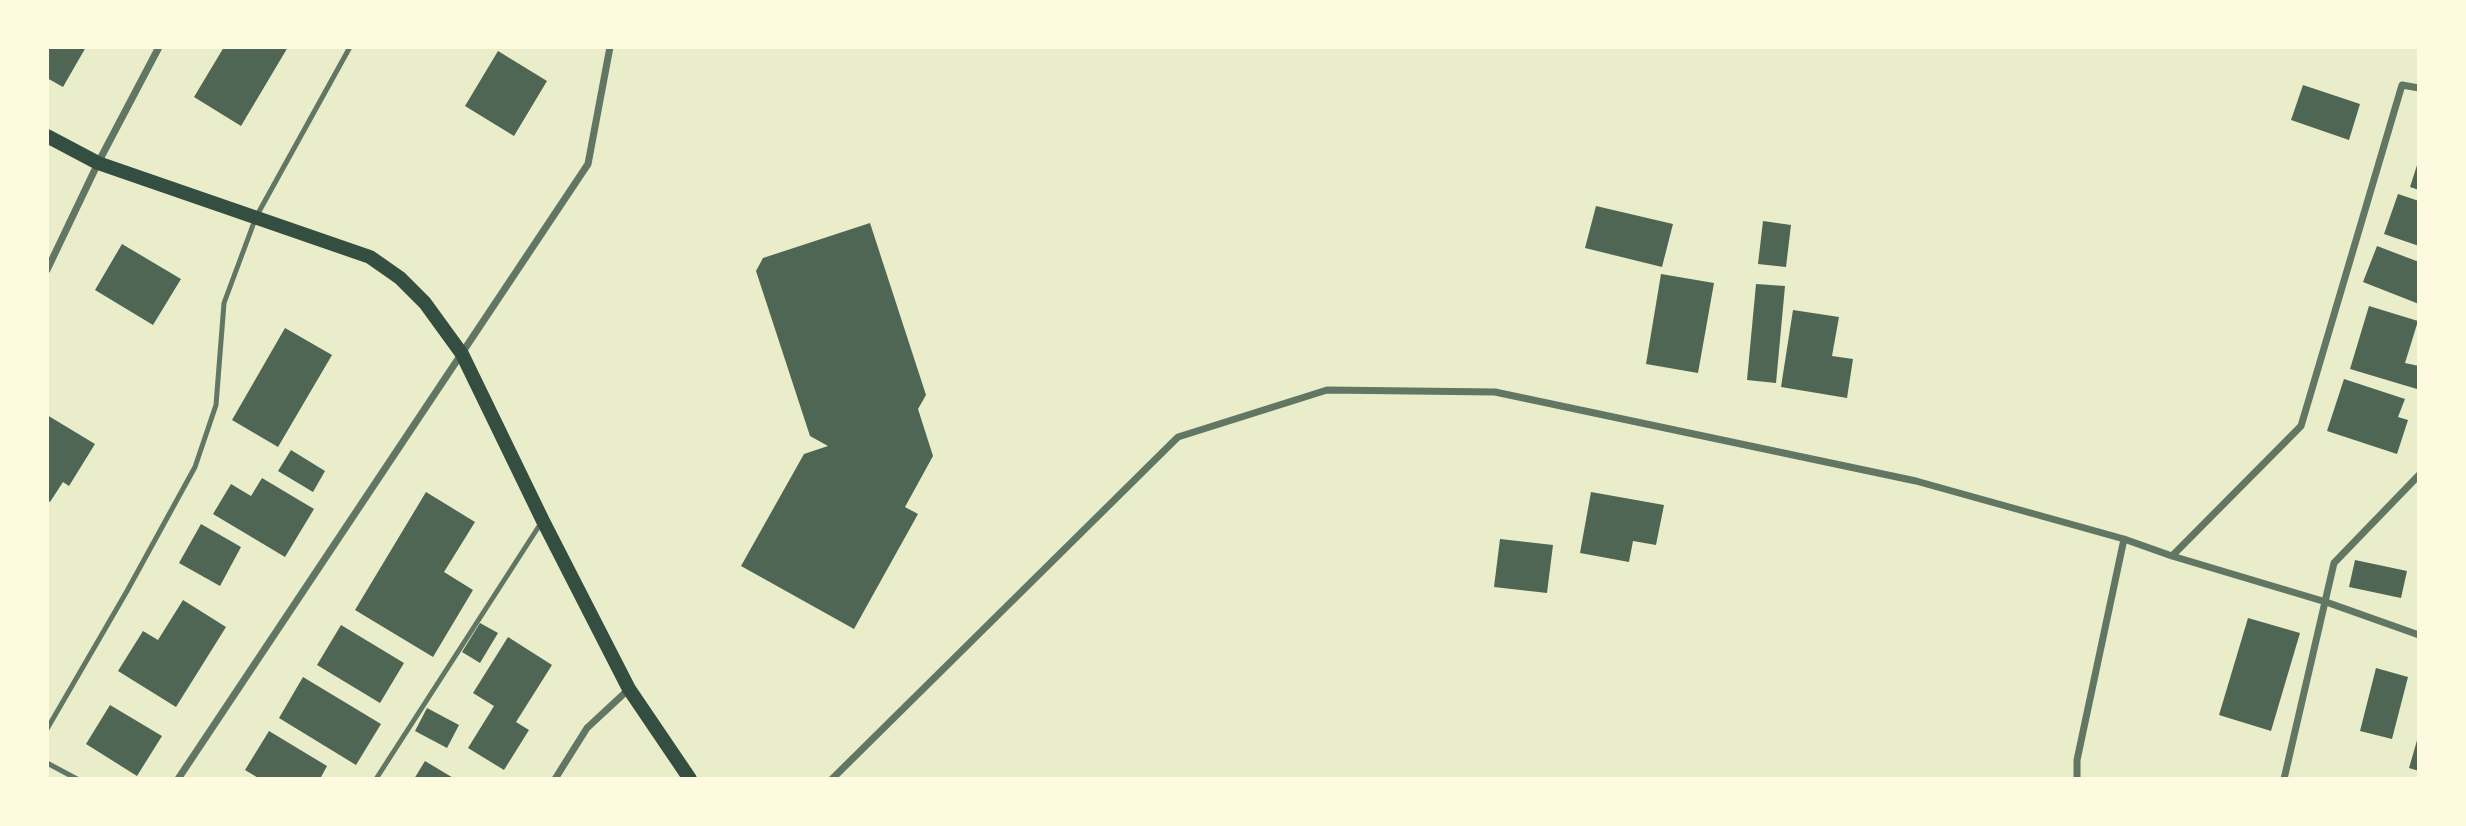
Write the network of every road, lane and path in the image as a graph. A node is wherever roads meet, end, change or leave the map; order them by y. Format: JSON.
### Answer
{"nodes":[{"id":1,"x":159,"y":47,"type":"edge"},
{"id":2,"x":349,"y":47,"type":"edge"},
{"id":3,"x":610,"y":47,"type":"edge"},
{"id":4,"x":2419,"y":89,"type":"edge"},
{"id":5,"x":47,"y":136,"type":"edge"},
{"id":6,"x":98,"y":163,"type":"junction"},
{"id":7,"x":256,"y":218,"type":"junction"},
{"id":8,"x":47,"y":270,"type":"edge"},
{"id":9,"x":462,"y":354,"type":"junction"},
{"id":10,"x":2419,"y":475,"type":"edge"},
{"id":11,"x":543,"y":521,"type":"junction"},
{"id":12,"x":2124,"y":539,"type":"junction"},
{"id":13,"x":2172,"y":556,"type":"junction"},
{"id":14,"x":2326,"y":602,"type":"junction"},
{"id":15,"x":2419,"y":635,"type":"edge"},
{"id":16,"x":629,"y":689,"type":"junction"},
{"id":17,"x":47,"y":729,"type":"edge"},
{"id":18,"x":47,"y":764,"type":"edge"},
{"id":19,"x":78,"y":779,"type":"edge"},
{"id":20,"x":178,"y":779,"type":"edge"},
{"id":21,"x":376,"y":779,"type":"edge"},
{"id":22,"x":555,"y":779,"type":"edge"},
{"id":23,"x":690,"y":779,"type":"edge"},
{"id":24,"x":832,"y":779,"type":"edge"},
{"id":25,"x":2077,"y":779,"type":"edge"},
{"id":26,"x":2284,"y":779,"type":"edge"}],
"edges":[{"from":1,"to":6,"type":"street"},
{"from":2,"to":7,"type":"lane"},
{"from":3,"to":9,"type":"street"},
{"from":4,"to":13,"type":"street"},
{"from":5,"to":6,"type":"main road"},
{"from":6,"to":7,"type":"main road"},
{"from":6,"to":8,"type":"street"},
{"from":7,"to":9,"type":"main road"},
{"from":7,"to":17,"type":"lane"},
{"from":9,"to":11,"type":"main road"},
{"from":9,"to":20,"type":"street"},
{"from":10,"to":14,"type":"street"},
{"from":11,"to":16,"type":"main road"},
{"from":11,"to":21,"type":"lane"},
{"from":12,"to":13,"type":"street"},
{"from":12,"to":24,"type":"street"},
{"from":12,"to":25,"type":"street"},
{"from":13,"to":14,"type":"street"},
{"from":14,"to":15,"type":"street"},
{"from":14,"to":26,"type":"street"},
{"from":16,"to":22,"type":"street"},
{"from":16,"to":23,"type":"main road"},
{"from":18,"to":19,"type":"lane"}]}
